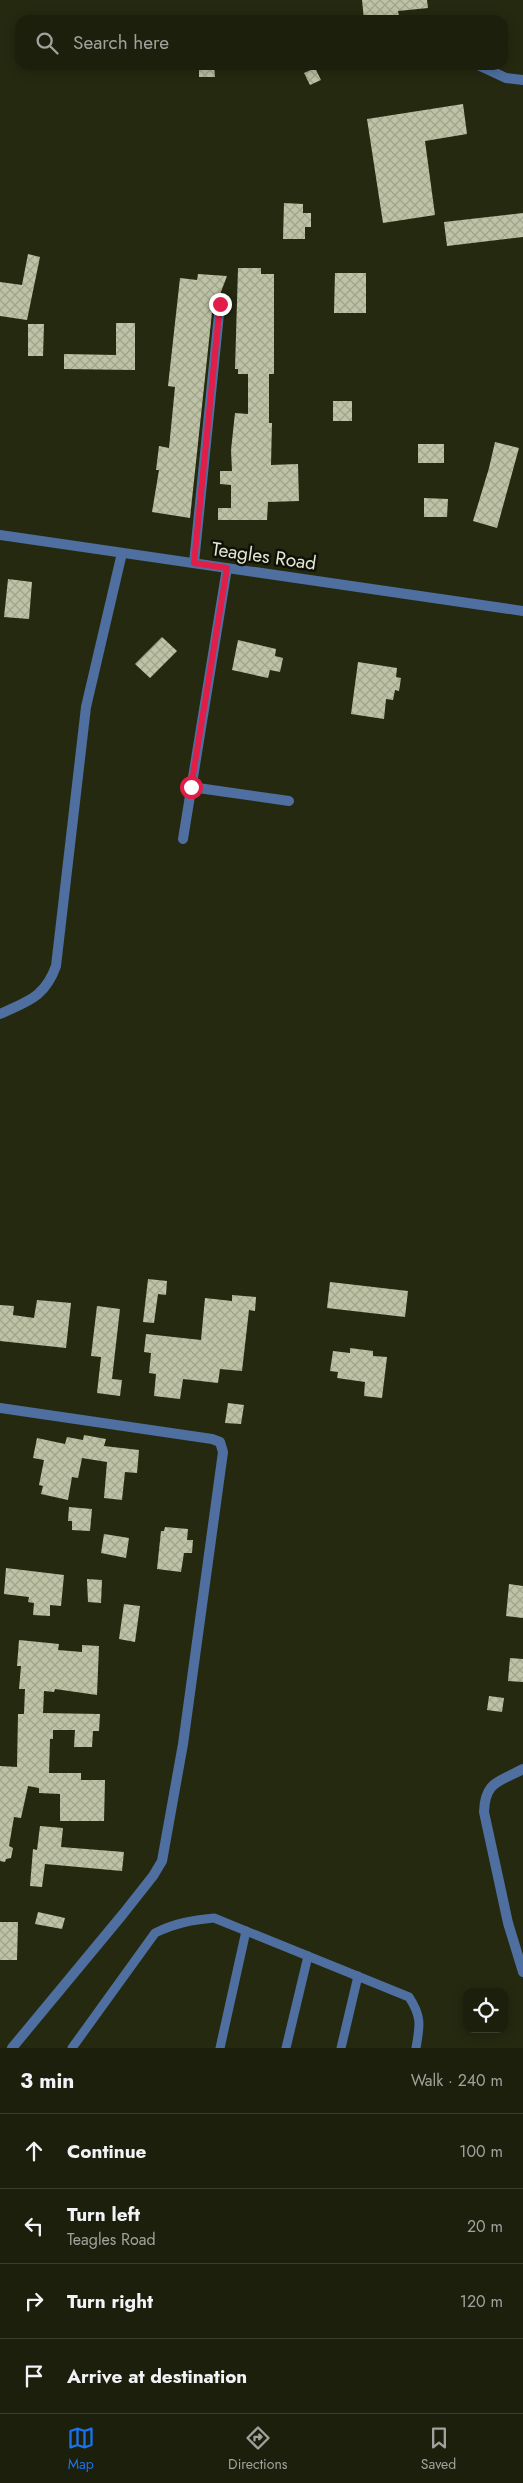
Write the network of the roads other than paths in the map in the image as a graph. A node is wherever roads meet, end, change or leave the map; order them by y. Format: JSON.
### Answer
{"nodes":[{"id":1,"x":489,"y":70,"type":"edge"},
{"id":2,"x":523,"y":80,"type":"edge"},
{"id":3,"x":220,"y":304,"type":"dead end"},
{"id":4,"x":0,"y":535,"type":"edge"},
{"id":5,"x":122,"y":553,"type":"junction"},
{"id":6,"x":194,"y":563,"type":"junction"},
{"id":7,"x":227,"y":568,"type":"junction"},
{"id":8,"x":523,"y":611,"type":"edge"},
{"id":9,"x":191,"y":787,"type":"junction"},
{"id":10,"x":289,"y":801,"type":"dead end"},
{"id":11,"x":183,"y":839,"type":"dead end"},
{"id":12,"x":0,"y":1014,"type":"edge"},
{"id":13,"x":0,"y":1408,"type":"edge"},
{"id":14,"x":523,"y":1769,"type":"edge"},
{"id":15,"x":246,"y":1931,"type":"junction"},
{"id":16,"x":308,"y":1956,"type":"junction"},
{"id":17,"x":523,"y":1972,"type":"edge"},
{"id":18,"x":358,"y":1976,"type":"junction"},
{"id":19,"x":12,"y":2048,"type":"edge"},
{"id":20,"x":72,"y":2048,"type":"edge"},
{"id":21,"x":220,"y":2048,"type":"edge"},
{"id":22,"x":286,"y":2048,"type":"edge"},
{"id":23,"x":341,"y":2048,"type":"edge"},
{"id":24,"x":416,"y":2048,"type":"edge"}],
"edges":[{"from":1,"to":2,"type":"street"},
{"from":3,"to":6,"type":"street"},
{"from":4,"to":5,"type":"street","name":"Teagles Road"},
{"from":5,"to":6,"type":"street","name":"Teagles Road"},
{"from":5,"to":12,"type":"street"},
{"from":6,"to":7,"type":"street","name":"Teagles Road"},
{"from":7,"to":8,"type":"street","name":"Teagles Road"},
{"from":7,"to":9,"type":"street"},
{"from":9,"to":10,"type":"street"},
{"from":9,"to":11,"type":"street"},
{"from":13,"to":19,"type":"street"},
{"from":14,"to":17,"type":"street"},
{"from":15,"to":16,"type":"lane"},
{"from":15,"to":20,"type":"lane"},
{"from":15,"to":21,"type":"lane"},
{"from":16,"to":18,"type":"lane"},
{"from":16,"to":22,"type":"lane"},
{"from":18,"to":23,"type":"lane"},
{"from":18,"to":24,"type":"lane"}]}
